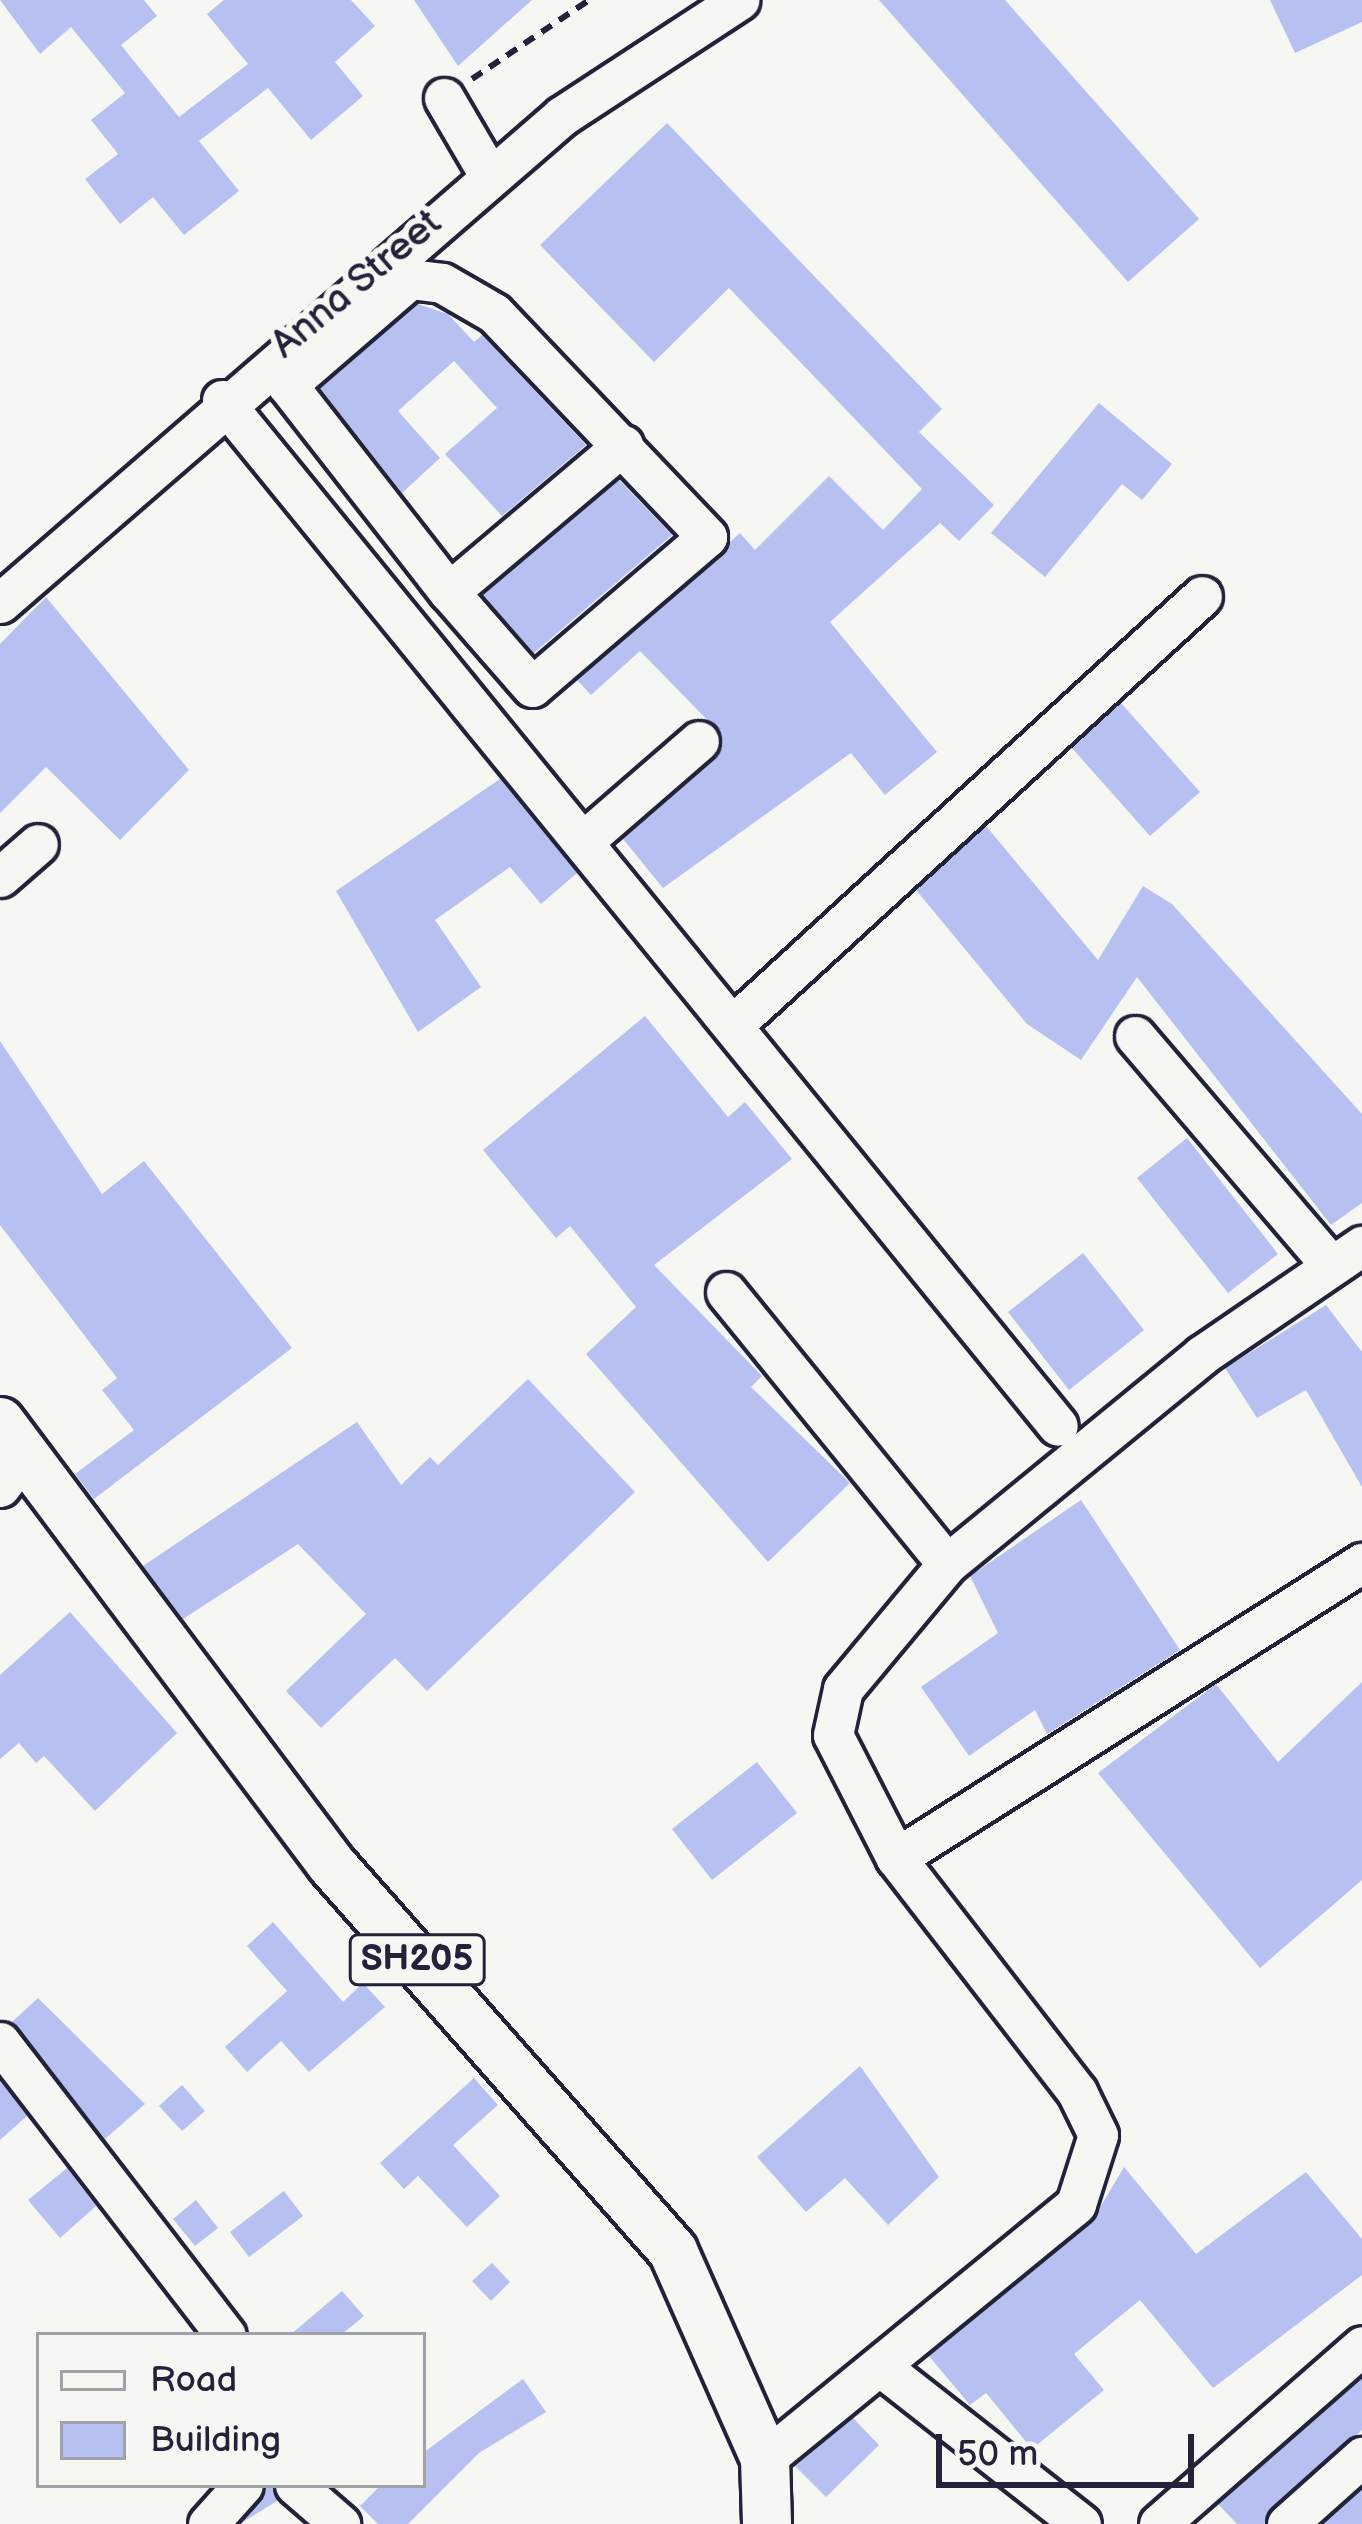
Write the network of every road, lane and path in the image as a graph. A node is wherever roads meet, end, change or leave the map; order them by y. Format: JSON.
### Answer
{"nodes":[{"id":1,"x":589,"y":0,"type":"edge"},
{"id":2,"x":739,"y":0,"type":"edge"},
{"id":3,"x":670,"y":15,"type":"edge"},
{"id":4,"x":444,"y":98,"type":"joint"},
{"id":5,"x":489,"y":175,"type":"junction"},
{"id":6,"x":222,"y":400,"type":"junction"},
{"id":7,"x":623,"y":445,"type":"junction"},
{"id":8,"x":440,"y":580,"type":"junction"},
{"id":9,"x":1202,"y":596,"type":"dead end"},
{"id":10,"x":395,"y":601,"type":"junction"},
{"id":11,"x":0,"y":603,"type":"edge"},
{"id":12,"x":699,"y":742,"type":"dead end"},
{"id":13,"x":587,"y":838,"type":"junction"},
{"id":14,"x":38,"y":844,"type":"dead end"},
{"id":15,"x":0,"y":878,"type":"edge"},
{"id":16,"x":734,"y":1024,"type":"junction"},
{"id":17,"x":1135,"y":1036,"type":"dead end"},
{"id":18,"x":1346,"y":1255,"type":"edge"},
{"id":19,"x":726,"y":1292,"type":"dead end"},
{"id":20,"x":1058,"y":1426,"type":"dead end"},
{"id":21,"x":8,"y":1455,"type":"edge"},
{"id":22,"x":1362,"y":1563,"type":"edge"},
{"id":23,"x":947,"y":1564,"type":"junction"},
{"id":24,"x":896,"y":1858,"type":"junction"},
{"id":25,"x":0,"y":2042,"type":"edge"},
{"id":26,"x":224,"y":2332,"type":"edge"},
{"id":27,"x":1362,"y":2346,"type":"edge"},
{"id":28,"x":880,"y":2367,"type":"junction"},
{"id":29,"x":1362,"y":2457,"type":"edge"},
{"id":30,"x":765,"y":2459,"type":"junction"},
{"id":31,"x":241,"y":2488,"type":"edge"},
{"id":32,"x":298,"y":2488,"type":"edge"},
{"id":33,"x":208,"y":2524,"type":"edge"},
{"id":34,"x":340,"y":2524,"type":"edge"},
{"id":35,"x":767,"y":2524,"type":"edge"},
{"id":36,"x":1081,"y":2524,"type":"edge"},
{"id":37,"x":1159,"y":2524,"type":"edge"},
{"id":38,"x":1287,"y":2524,"type":"edge"}],
"edges":[{"from":1,"to":4,"type":"path"},
{"from":2,"to":3,"type":"street","name":"Anna Street"},
{"from":3,"to":5,"type":"street","name":"Anna Street"},
{"from":4,"to":5,"type":"street"},
{"from":5,"to":6,"type":"street","name":"Anna Street"},
{"from":6,"to":10,"type":"street"},
{"from":6,"to":11,"type":"street","name":"Anna Street"},
{"from":7,"to":8,"type":"street"},
{"from":7,"to":8,"type":"street"},
{"from":7,"to":8,"type":"street"},
{"from":8,"to":10,"type":"street"},
{"from":9,"to":16,"type":"street"},
{"from":10,"to":13,"type":"street"},
{"from":12,"to":13,"type":"street"},
{"from":13,"to":16,"type":"street"},
{"from":14,"to":15,"type":"street"},
{"from":16,"to":20,"type":"street"},
{"from":17,"to":18,"type":"street"},
{"from":18,"to":23,"type":"street"},
{"from":19,"to":23,"type":"street"},
{"from":21,"to":30,"type":"main road","number":"SH205"},
{"from":22,"to":24,"type":"street"},
{"from":23,"to":24,"type":"street"},
{"from":24,"to":28,"type":"street"},
{"from":25,"to":26,"type":"street"},
{"from":27,"to":37,"type":"street"},
{"from":28,"to":30,"type":"street"},
{"from":28,"to":36,"type":"street"},
{"from":29,"to":38,"type":"street"},
{"from":30,"to":35,"type":"main road","number":"SH205"},
{"from":31,"to":33,"type":"street"},
{"from":32,"to":34,"type":"street"}]}
